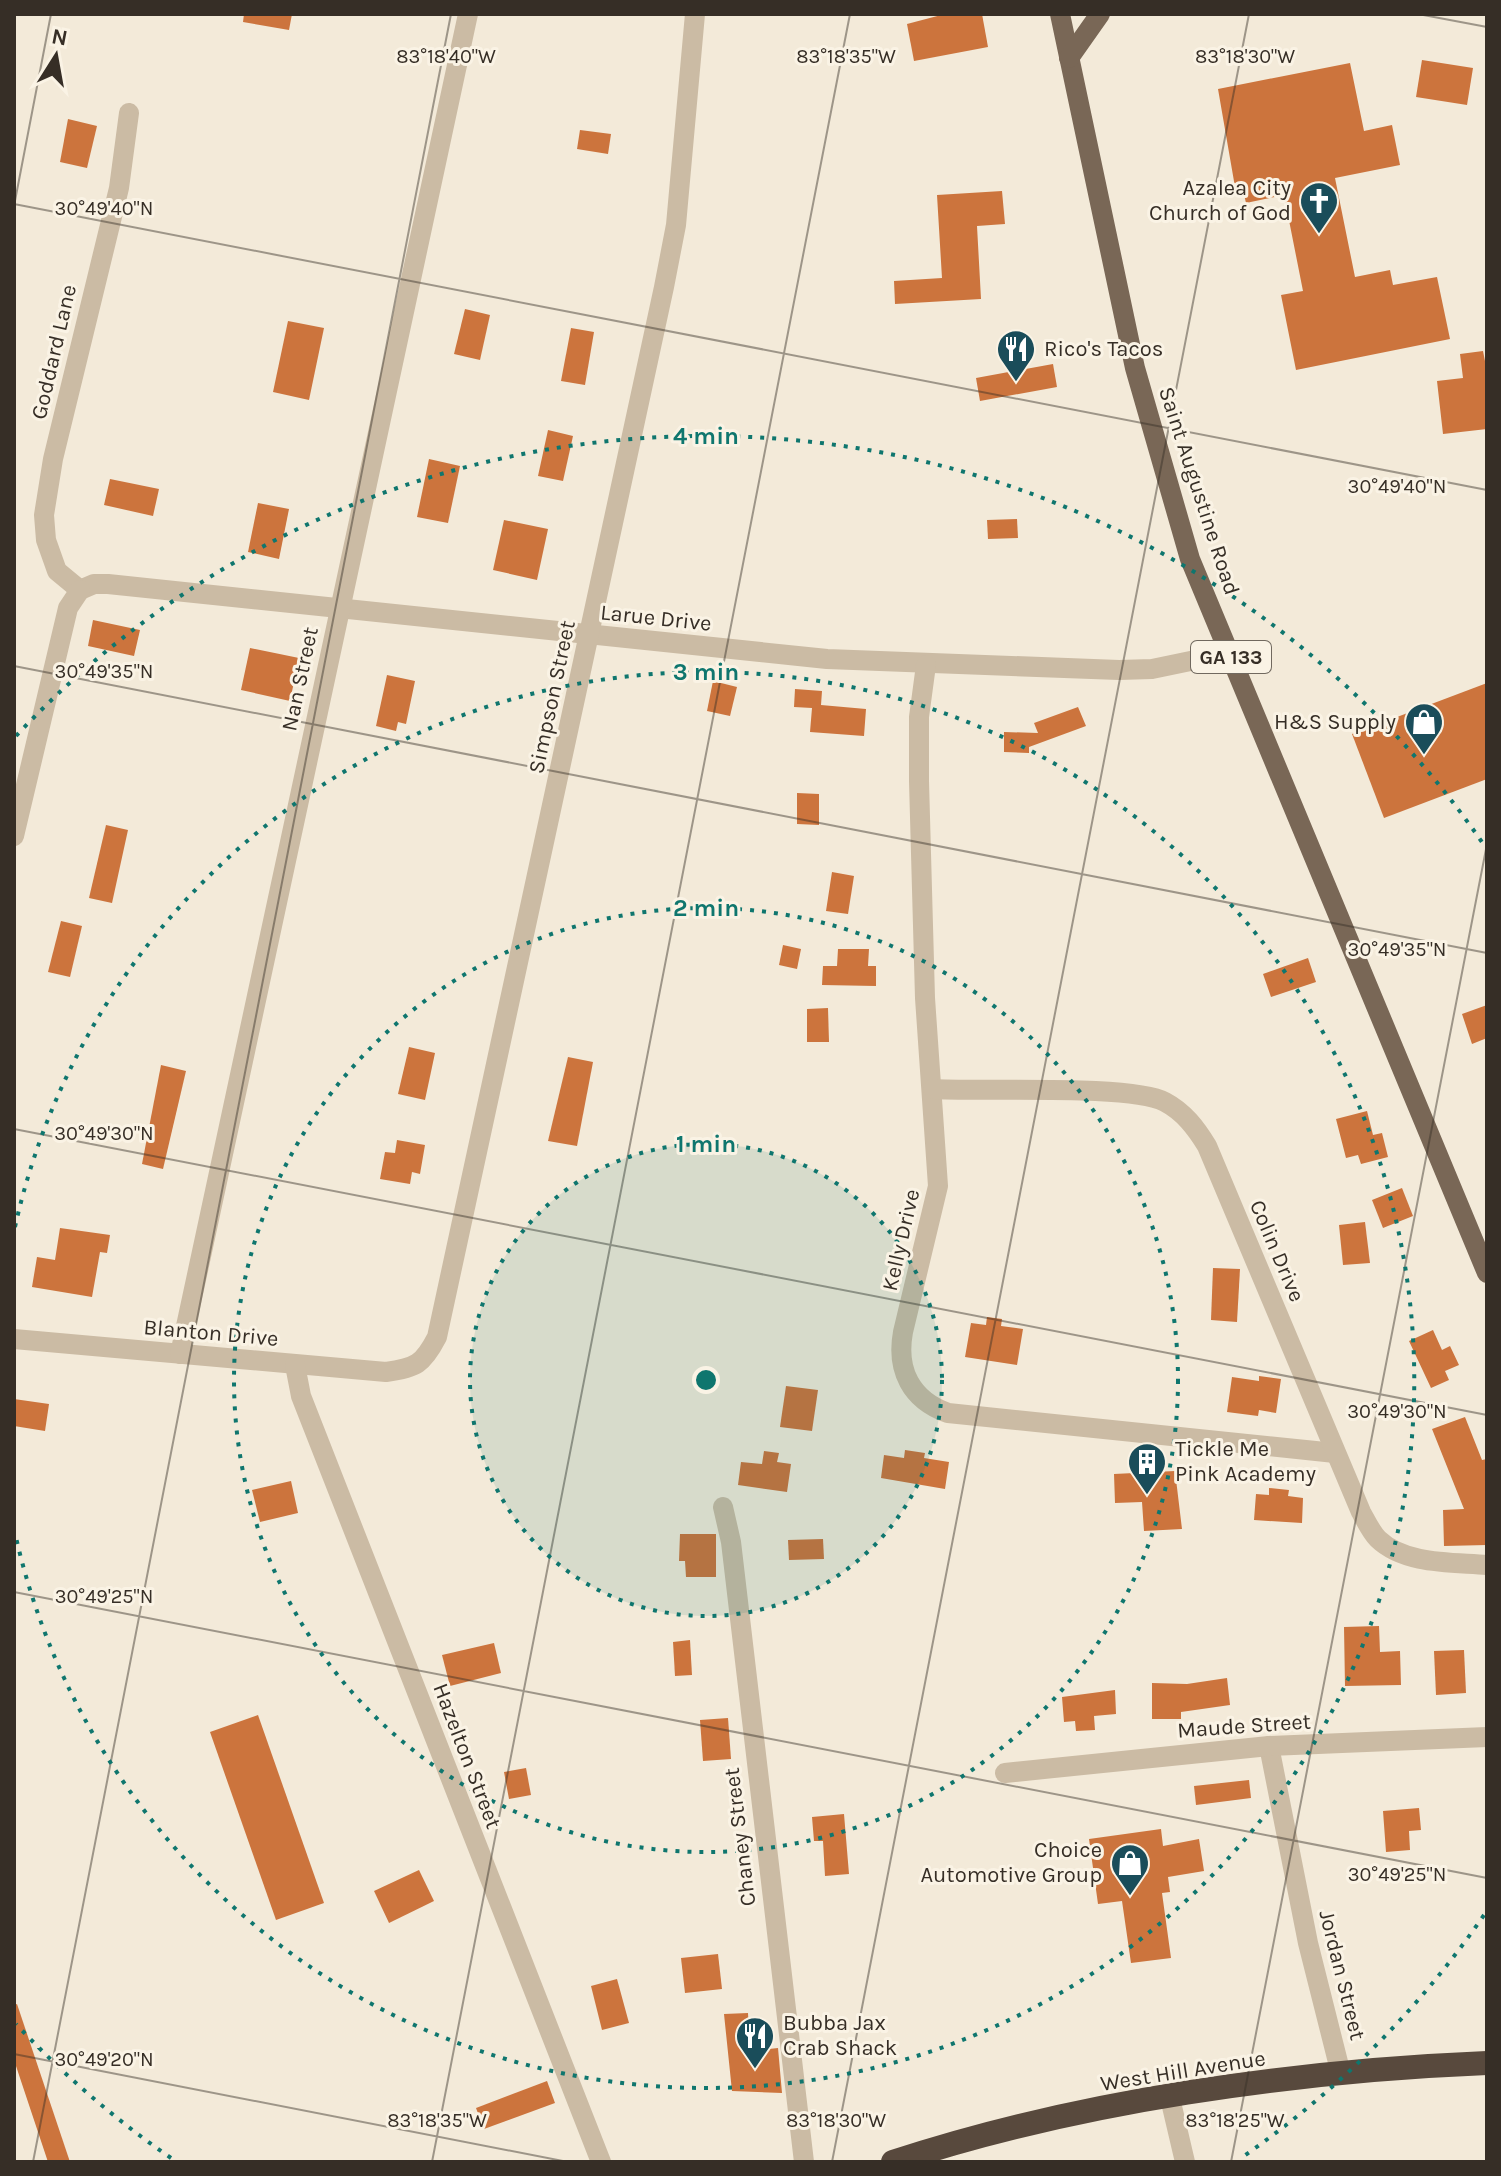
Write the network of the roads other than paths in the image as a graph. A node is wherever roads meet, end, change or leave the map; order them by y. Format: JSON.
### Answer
{"nodes":[{"id":1,"x":468,"y":14,"type":"edge"},
{"id":2,"x":695,"y":14,"type":"edge"},
{"id":3,"x":1060,"y":14,"type":"edge"},
{"id":4,"x":1100,"y":14,"type":"edge"},
{"id":5,"x":1069,"y":58,"type":"junction"},
{"id":6,"x":129,"y":113,"type":"dead end"},
{"id":7,"x":80,"y":590,"type":"junction"},
{"id":8,"x":339,"y":609,"type":"junction"},
{"id":9,"x":590,"y":635,"type":"junction"},
{"id":10,"x":1229,"y":653,"type":"junction"},
{"id":11,"x":926,"y":665,"type":"junction"},
{"id":12,"x":14,"y":836,"type":"edge"},
{"id":13,"x":933,"y":1089,"type":"junction"},
{"id":14,"x":1487,"y":1273,"type":"edge"},
{"id":15,"x":14,"y":1339,"type":"edge"},
{"id":16,"x":180,"y":1354,"type":"junction"},
{"id":17,"x":295,"y":1365,"type":"junction"},
{"id":18,"x":404,"y":1369,"type":"joint"},
{"id":19,"x":1335,"y":1453,"type":"junction"},
{"id":20,"x":723,"y":1507,"type":"dead end"},
{"id":21,"x":1487,"y":1565,"type":"edge"},
{"id":22,"x":1487,"y":1737,"type":"edge"},
{"id":23,"x":1269,"y":1746,"type":"junction"},
{"id":24,"x":1005,"y":1773,"type":"dead end"},
{"id":25,"x":1487,"y":2063,"type":"edge"},
{"id":26,"x":1341,"y":2074,"type":"junction"},
{"id":27,"x":1170,"y":2098,"type":"junction"},
{"id":28,"x":601,"y":2162,"type":"edge"},
{"id":29,"x":804,"y":2162,"type":"edge"},
{"id":30,"x":893,"y":2162,"type":"edge"},
{"id":31,"x":1185,"y":2162,"type":"edge"}],
"edges":[{"from":1,"to":8,"type":"street","name":"Nan Street"},
{"from":2,"to":9,"type":"street","name":"Simpson Street"},
{"from":3,"to":5,"type":"main road","name":"Saint Augustine Road","number":"GA 133"},
{"from":4,"to":5,"type":"main road"},
{"from":5,"to":10,"type":"main road","name":"Saint Augustine Road","number":"GA 133"},
{"from":6,"to":7,"type":"street","name":"Goddard Lane"},
{"from":7,"to":8,"type":"street","name":"Larue Drive"},
{"from":7,"to":12,"type":"street"},
{"from":8,"to":9,"type":"street","name":"Larue Drive"},
{"from":8,"to":16,"type":"street","name":"Nan Street"},
{"from":9,"to":11,"type":"street","name":"Larue Drive"},
{"from":9,"to":18,"type":"street","name":"Simpson Street"},
{"from":10,"to":11,"type":"street","name":"Larue Drive"},
{"from":10,"to":14,"type":"main road","name":"Saint Augustine Road","number":"GA 133"},
{"from":11,"to":13,"type":"street","name":"Kelly Drive"},
{"from":13,"to":19,"type":"street","name":"Colin Drive"},
{"from":13,"to":19,"type":"street","name":"Kelly Drive"},
{"from":15,"to":16,"type":"street","name":"Blanton Drive"},
{"from":16,"to":17,"type":"street","name":"Blanton Drive"},
{"from":17,"to":18,"type":"street","name":"Blanton Drive"},
{"from":17,"to":28,"type":"street","name":"Hazelton Street"},
{"from":19,"to":21,"type":"street","name":"Colin Drive"},
{"from":20,"to":29,"type":"street","name":"Chaney Street"},
{"from":22,"to":23,"type":"street","name":"Maude Street"},
{"from":23,"to":24,"type":"street","name":"Maude Street"},
{"from":23,"to":26,"type":"street","name":"Jordan Street"},
{"from":25,"to":26,"type":"highway","name":"West Hill Avenue"},
{"from":26,"to":27,"type":"highway","name":"West Hill Avenue"},
{"from":27,"to":30,"type":"highway","name":"West Hill Avenue"},
{"from":27,"to":31,"type":"street"}]}
